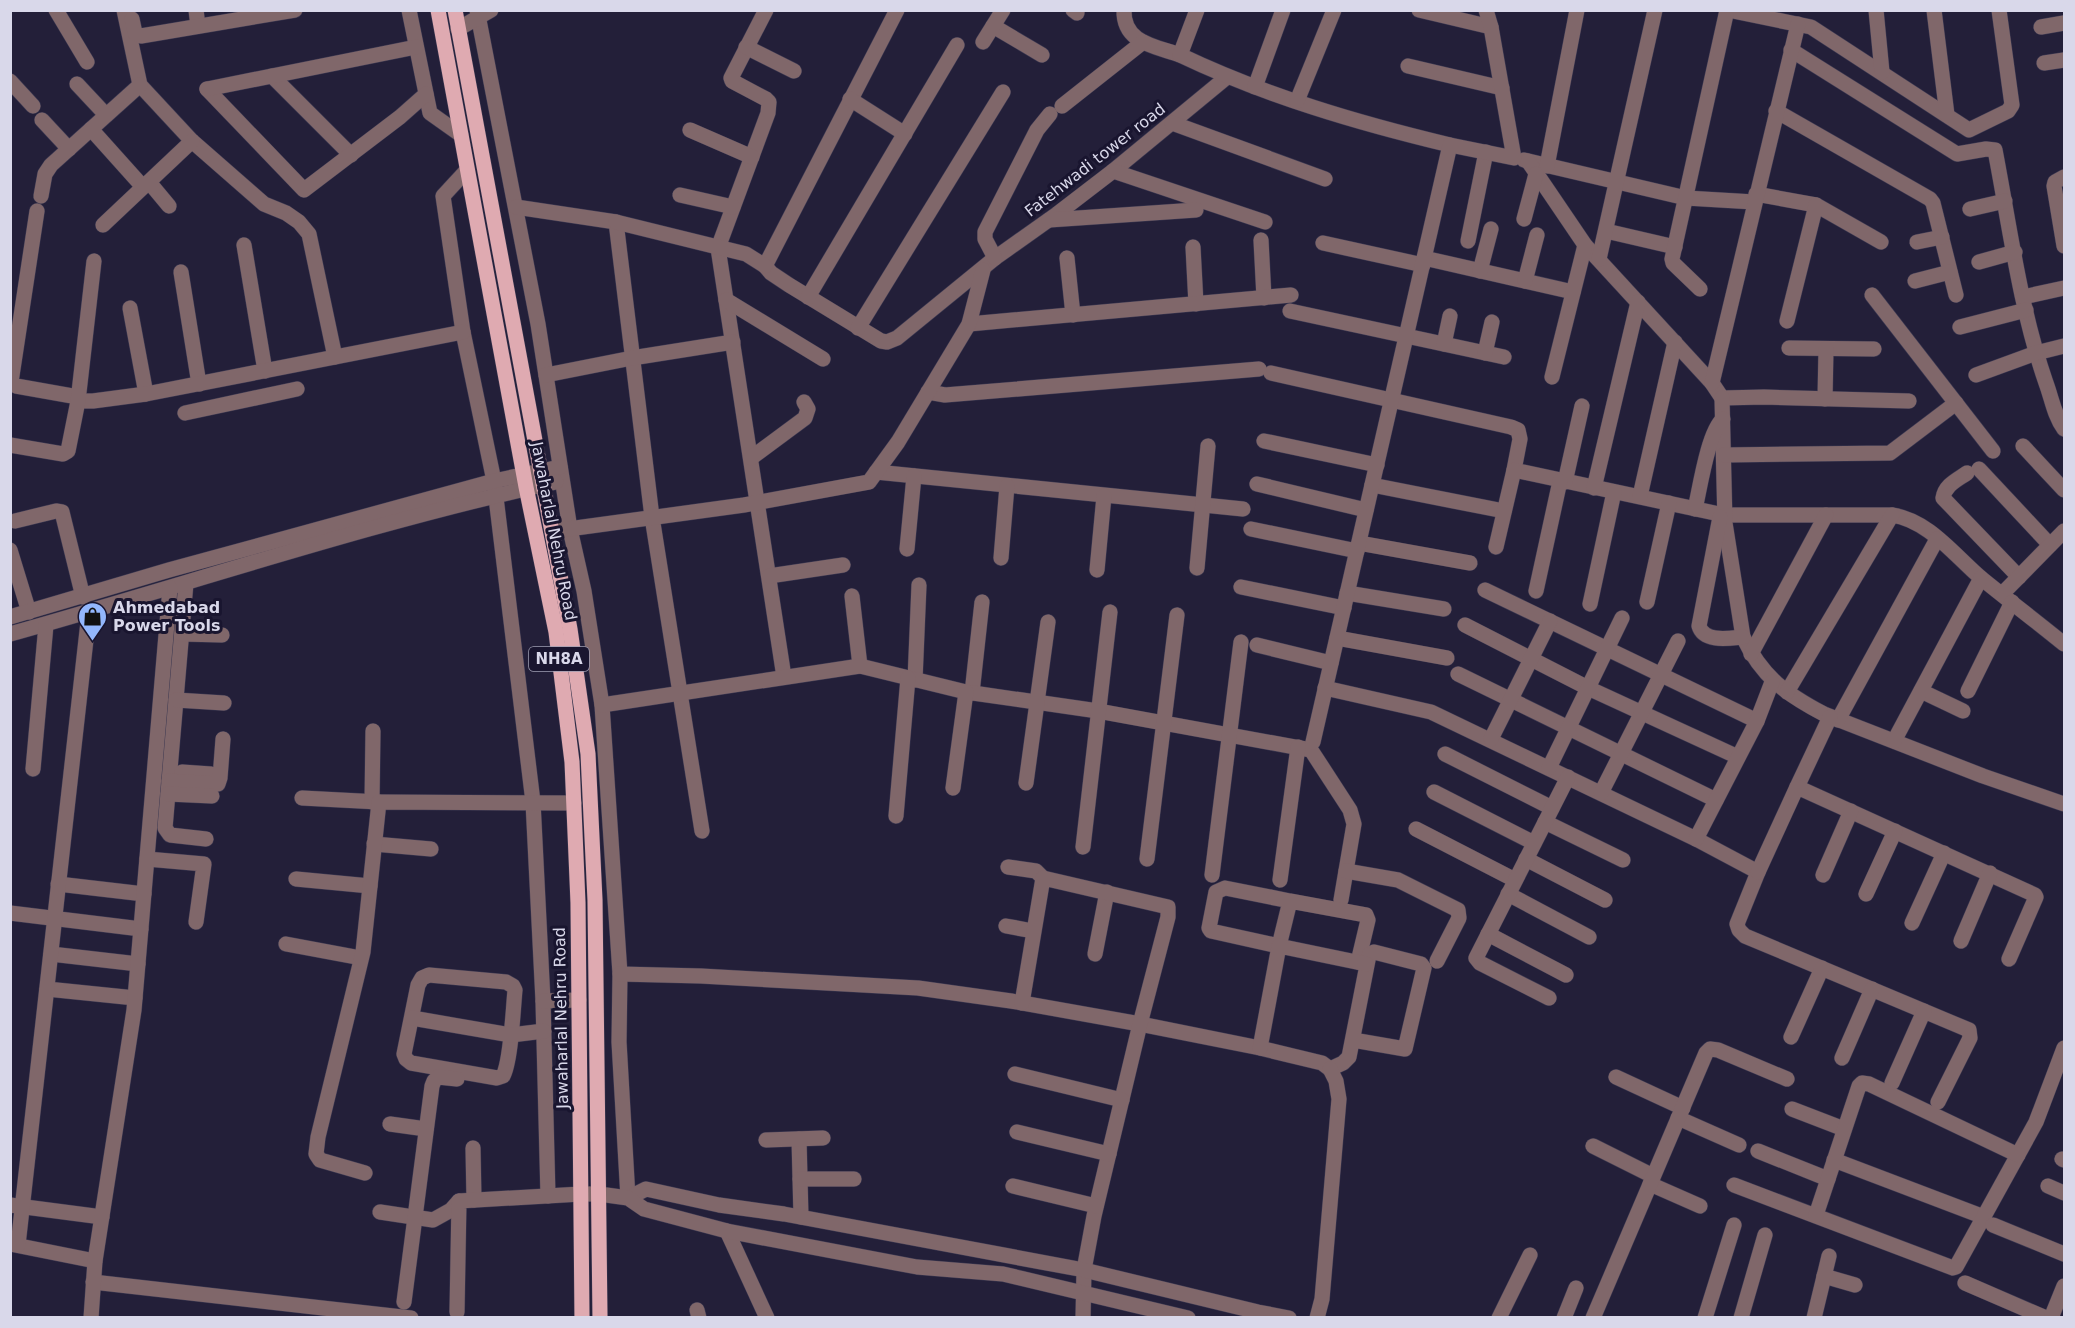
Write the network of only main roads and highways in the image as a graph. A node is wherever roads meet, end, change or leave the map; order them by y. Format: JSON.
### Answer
{"nodes":[{"id":1,"x":438,"y":10,"type":"edge"},
{"id":2,"x":455,"y":10,"type":"edge"},
{"id":3,"x":582,"y":1317,"type":"edge"},
{"id":4,"x":600,"y":1317,"type":"edge"}],
"edges":[{"from":1,"to":3,"type":"main road","name":"Jawaharlal Nehru Road","number":"NH8A"},
{"from":2,"to":4,"type":"main road","name":"Jawaharlal Nehru Road","number":"NH8A"}]}
